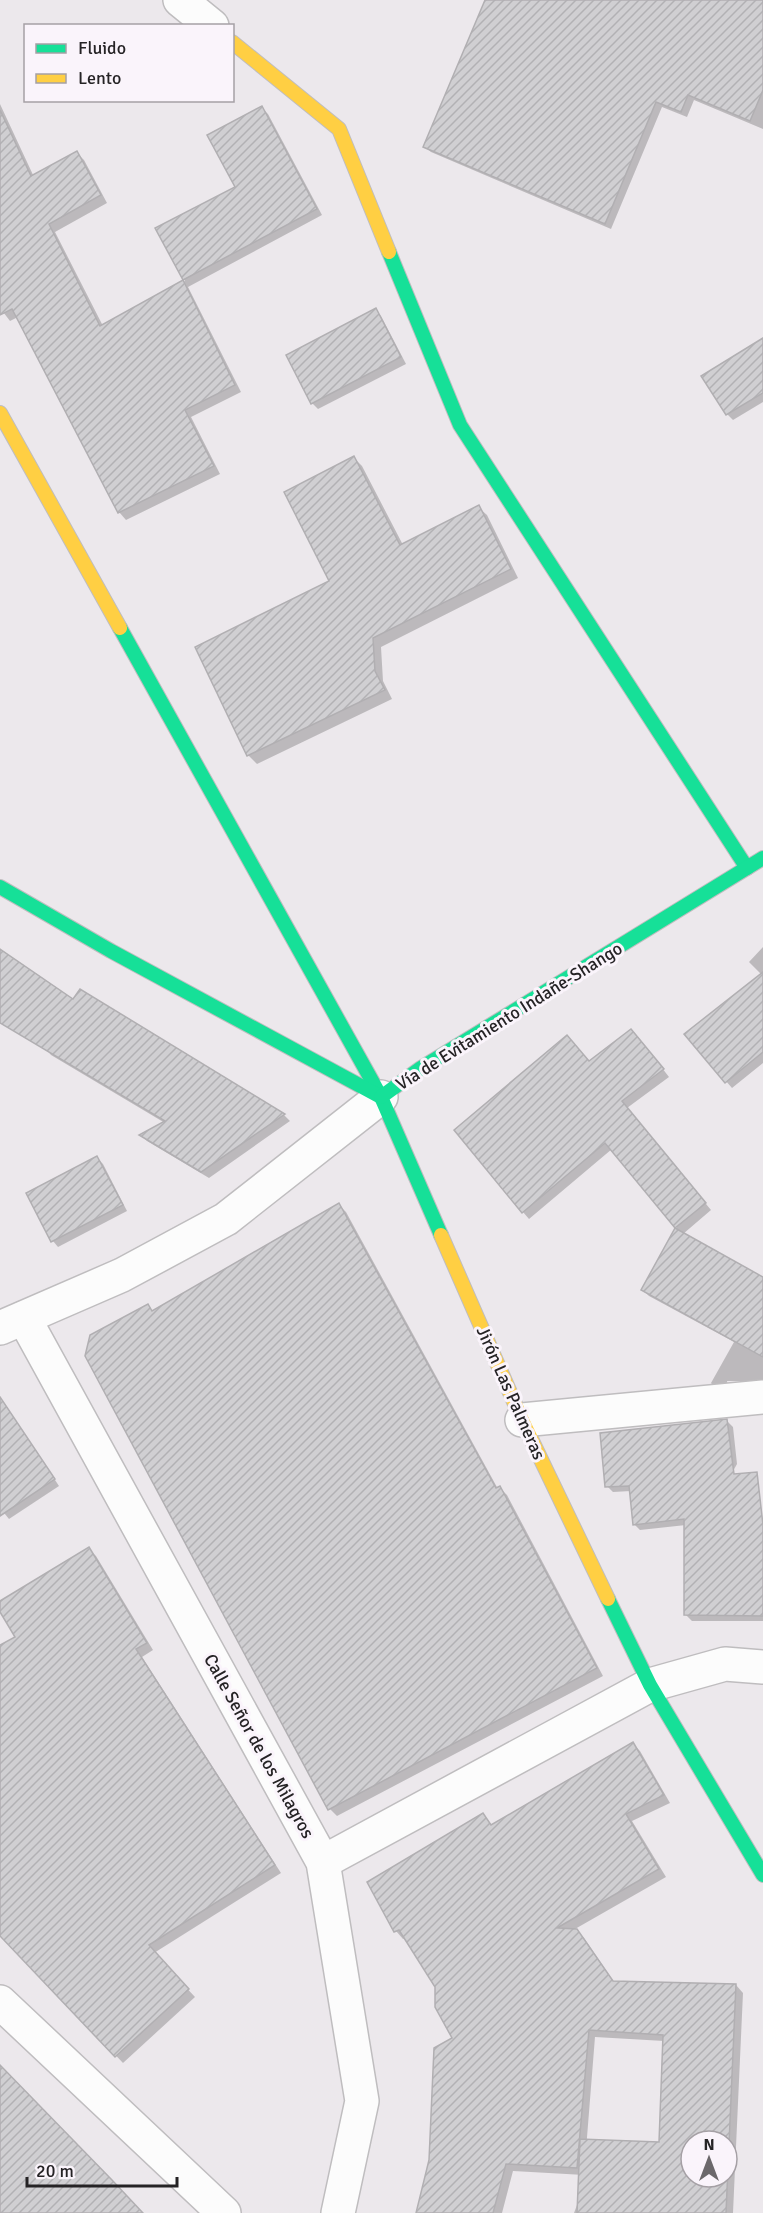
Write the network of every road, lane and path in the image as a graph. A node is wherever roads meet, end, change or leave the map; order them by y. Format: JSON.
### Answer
{"nodes":[{"id":1,"x":180,"y":0,"type":"edge"},
{"id":2,"x":210,"y":24,"type":"edge"},
{"id":3,"x":234,"y":44,"type":"edge"},
{"id":4,"x":0,"y":413,"type":"edge"},
{"id":5,"x":763,"y":858,"type":"edge"},
{"id":6,"x":747,"y":868,"type":"junction"},
{"id":7,"x":0,"y":887,"type":"edge"},
{"id":8,"x":381,"y":1097,"type":"junction"},
{"id":9,"x":12,"y":1323,"type":"edge"},
{"id":10,"x":763,"y":1397,"type":"edge"},
{"id":11,"x":522,"y":1420,"type":"junction"},
{"id":12,"x":763,"y":1667,"type":"edge"},
{"id":13,"x":650,"y":1685,"type":"junction"},
{"id":14,"x":322,"y":1862,"type":"junction"},
{"id":15,"x":763,"y":1875,"type":"edge"},
{"id":16,"x":0,"y":2002,"type":"edge"},
{"id":17,"x":224,"y":2213,"type":"edge"},
{"id":18,"x":338,"y":2213,"type":"edge"}],
"edges":[{"from":1,"to":2,"type":"street"},
{"from":3,"to":6,"type":"street"},
{"from":4,"to":8,"type":"street","name":"Jirón Las Palmeras"},
{"from":5,"to":6,"type":"street","name":"Vía de Evitamiento Indañe-Shango"},
{"from":6,"to":8,"type":"street","name":"Vía de Evitamiento Indañe-Shango"},
{"from":7,"to":8,"type":"street","name":"Vía de Evitamiento Indañe-Shango"},
{"from":8,"to":9,"type":"street"},
{"from":8,"to":11,"type":"street","name":"Jirón Las Palmeras"},
{"from":9,"to":14,"type":"street","name":"Calle Señor de los Milagros"},
{"from":10,"to":11,"type":"street"},
{"from":11,"to":13,"type":"street","name":"Jirón Las Palmeras"},
{"from":12,"to":13,"type":"street"},
{"from":13,"to":14,"type":"street"},
{"from":13,"to":15,"type":"street","name":"Jirón Las Palmeras"},
{"from":14,"to":18,"type":"street","name":"Calle Señor de los Milagros"},
{"from":16,"to":17,"type":"street"}]}
